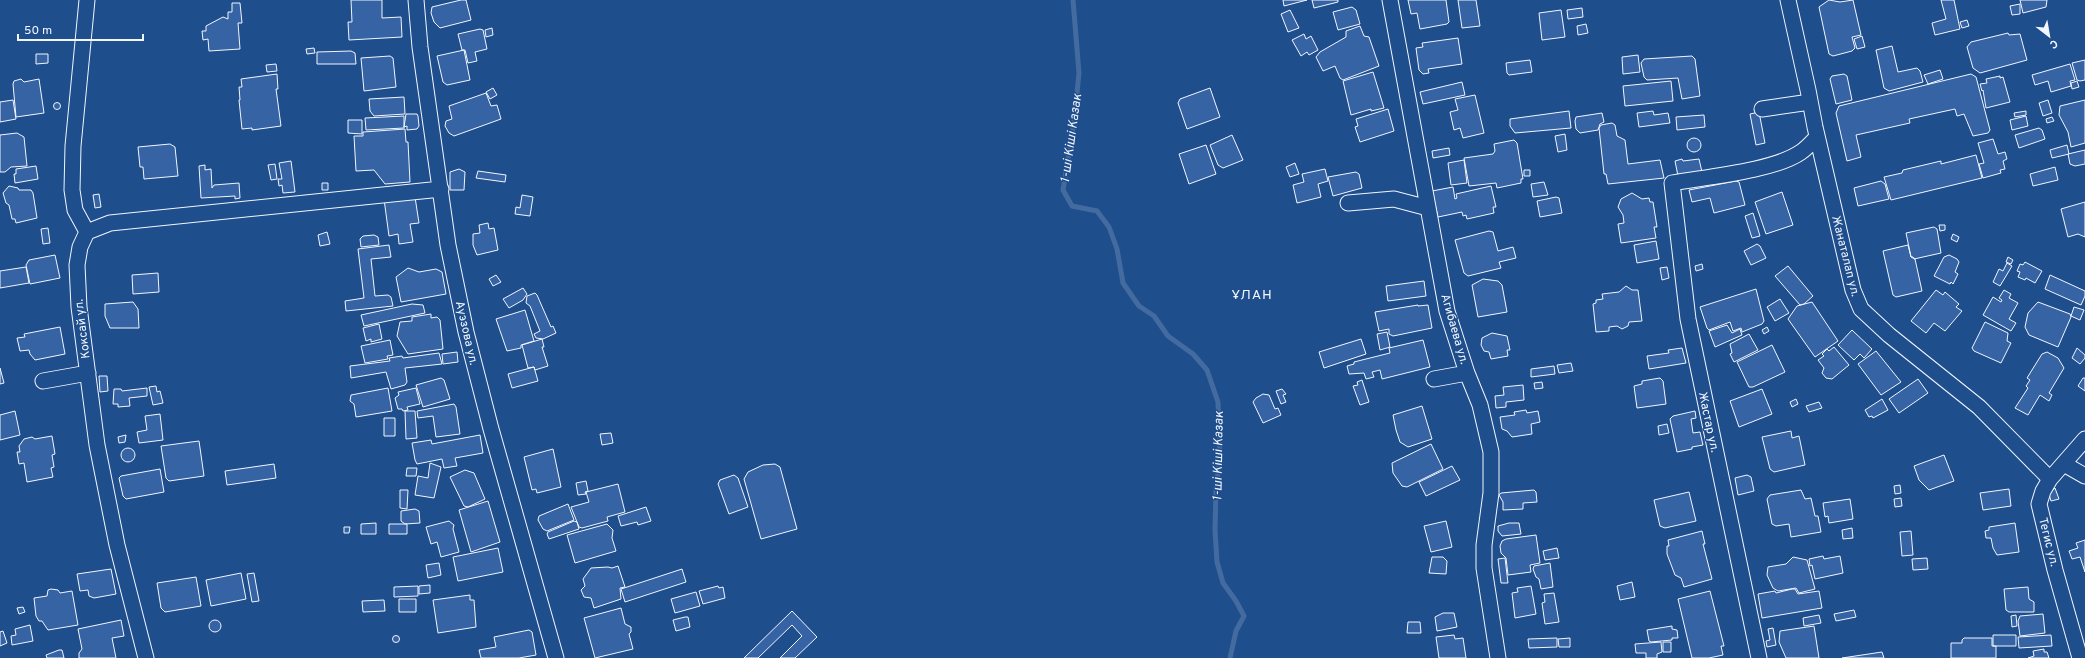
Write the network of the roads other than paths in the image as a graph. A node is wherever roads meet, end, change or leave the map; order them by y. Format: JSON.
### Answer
{"nodes":[{"id":1,"x":87,"y":0,"type":"edge"},
{"id":2,"x":416,"y":0,"type":"edge"},
{"id":3,"x":1390,"y":0,"type":"edge"},
{"id":4,"x":1788,"y":0,"type":"edge"},
{"id":5,"x":1810,"y":102,"type":"junction"},
{"id":6,"x":1762,"y":109,"type":"dead end"},
{"id":7,"x":1817,"y":137,"type":"junction"},
{"id":8,"x":441,"y":189,"type":"junction"},
{"id":9,"x":1348,"y":203,"type":"dead end"},
{"id":10,"x":1428,"y":208,"type":"junction"},
{"id":11,"x":87,"y":232,"type":"junction"},
{"id":12,"x":88,"y":373,"type":"junction"},
{"id":13,"x":1467,"y":373,"type":"junction"},
{"id":14,"x":1434,"y":379,"type":"dead end"},
{"id":15,"x":43,"y":381,"type":"dead end"},
{"id":16,"x":2085,"y":440,"type":"edge"},
{"id":17,"x":2064,"y":464,"type":"junction"},
{"id":18,"x":2085,"y":476,"type":"edge"},
{"id":19,"x":2050,"y":479,"type":"junction"},
{"id":20,"x":146,"y":658,"type":"edge"},
{"id":21,"x":556,"y":658,"type":"edge"},
{"id":22,"x":1498,"y":658,"type":"edge"},
{"id":23,"x":1759,"y":658,"type":"edge"},
{"id":24,"x":2080,"y":658,"type":"edge"}],
"edges":[{"from":1,"to":11,"type":"street"},
{"from":2,"to":8,"type":"street","name":"Ауэзова ул."},
{"from":3,"to":10,"type":"street","name":"Агибаева ул."},
{"from":4,"to":5,"type":"street","name":"Жанаталап ул."},
{"from":5,"to":6,"type":"street"},
{"from":5,"to":7,"type":"street","name":"Жанаталап ул."},
{"from":7,"to":19,"type":"street","name":"Жанаталап ул."},
{"from":7,"to":23,"type":"street","name":"Жастар ул."},
{"from":8,"to":11,"type":"street"},
{"from":8,"to":21,"type":"street","name":"Ауэзова ул."},
{"from":9,"to":10,"type":"street"},
{"from":10,"to":13,"type":"street","name":"Агибаева ул."},
{"from":11,"to":12,"type":"street","name":"Коксай ул."},
{"from":12,"to":15,"type":"street"},
{"from":12,"to":20,"type":"street","name":"Коксай ул."},
{"from":13,"to":14,"type":"street"},
{"from":13,"to":22,"type":"street","name":"Агибаева ул."},
{"from":16,"to":17,"type":"street","name":"Тегис ул."},
{"from":17,"to":18,"type":"street"},
{"from":17,"to":19,"type":"street","name":"Тегис ул."},
{"from":19,"to":24,"type":"street","name":"Тегис ул."}]}
